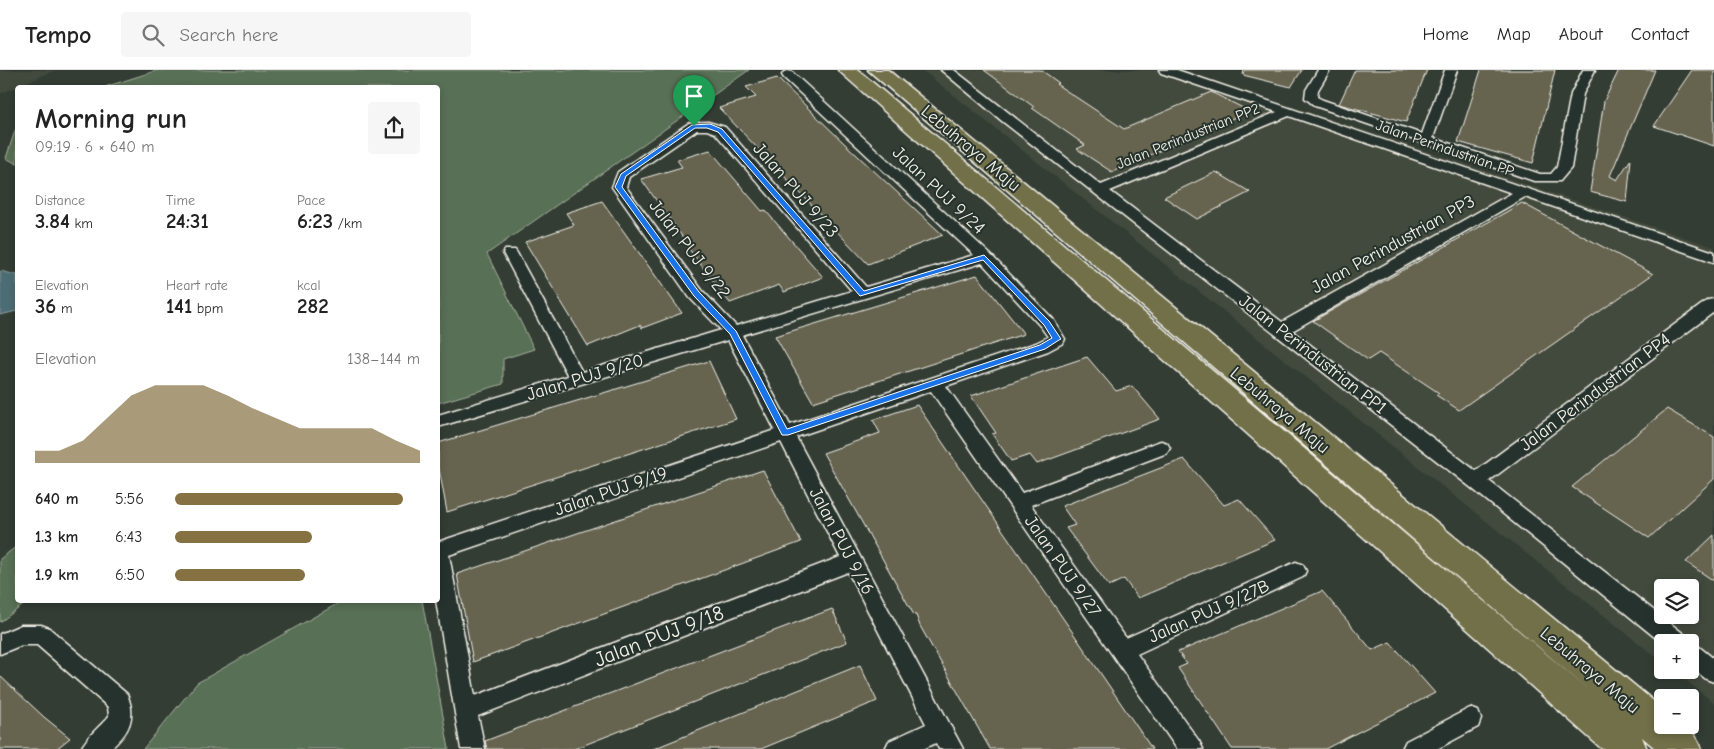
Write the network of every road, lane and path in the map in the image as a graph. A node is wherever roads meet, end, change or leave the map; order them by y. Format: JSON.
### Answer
{"nodes":[{"id":1,"x":847,"y":70,"type":"edge"},
{"id":2,"x":876,"y":70,"type":"edge"},
{"id":3,"x":947,"y":70,"type":"edge"},
{"id":4,"x":1165,"y":70,"type":"edge"},
{"id":5,"x":1324,"y":70,"type":"edge"},
{"id":6,"x":1451,"y":70,"type":"edge"},
{"id":7,"x":1589,"y":70,"type":"edge"},
{"id":8,"x":788,"y":75,"type":"dead end"},
{"id":9,"x":1288,"y":112,"type":"junction"},
{"id":10,"x":694,"y":126,"type":"joint"},
{"id":11,"x":1426,"y":139,"type":"junction"},
{"id":12,"x":1100,"y":190,"type":"junction"},
{"id":13,"x":1524,"y":192,"type":"junction"},
{"id":14,"x":510,"y":253,"type":"dead end"},
{"id":15,"x":1714,"y":257,"type":"edge"},
{"id":16,"x":984,"y":258,"type":"junction"},
{"id":17,"x":862,"y":294,"type":"junction"},
{"id":18,"x":1714,"y":304,"type":"edge"},
{"id":19,"x":1281,"y":330,"type":"junction"},
{"id":20,"x":733,"y":333,"type":"junction"},
{"id":21,"x":1057,"y":339,"type":"joint"},
{"id":22,"x":578,"y":380,"type":"junction"},
{"id":23,"x":935,"y":383,"type":"junction"},
{"id":24,"x":440,"y":420,"type":"edge"},
{"id":25,"x":785,"y":433,"type":"junction"},
{"id":26,"x":1160,"y":448,"type":"dead end"},
{"id":27,"x":1476,"y":481,"type":"junction"},
{"id":28,"x":1019,"y":502,"type":"junction"},
{"id":29,"x":440,"y":549,"type":"edge"},
{"id":30,"x":440,"y":561,"type":"edge"},
{"id":31,"x":853,"y":561,"type":"junction"},
{"id":32,"x":1296,"y":571,"type":"dead end"},
{"id":33,"x":1667,"y":634,"type":"edge"},
{"id":34,"x":0,"y":644,"type":"edge"},
{"id":35,"x":1122,"y":650,"type":"junction"},
{"id":36,"x":1699,"y":660,"type":"edge"},
{"id":37,"x":1714,"y":672,"type":"edge"},
{"id":38,"x":466,"y":710,"type":"junction"},
{"id":39,"x":1470,"y":719,"type":"dead end"},
{"id":40,"x":946,"y":739,"type":"edge"},
{"id":41,"x":93,"y":749,"type":"edge"},
{"id":42,"x":473,"y":749,"type":"edge"},
{"id":43,"x":897,"y":749,"type":"edge"},
{"id":44,"x":1191,"y":749,"type":"edge"},
{"id":45,"x":1414,"y":749,"type":"edge"},
{"id":46,"x":1629,"y":749,"type":"edge"},
{"id":47,"x":1684,"y":749,"type":"edge"}],
"edges":[{"from":1,"to":46,"type":"highway","name":"Lebuhraya Maju"},
{"from":2,"to":47,"type":"highway","name":"Lebuhraya Maju"},
{"from":3,"to":12,"type":"street","name":"Jalan Perindustrian PP1"},
{"from":4,"to":9,"type":"street","name":"Jalan Perindustrian PP"},
{"from":5,"to":11,"type":"street"},
{"from":6,"to":11,"type":"street"},
{"from":7,"to":11,"type":"street"},
{"from":8,"to":16,"type":"street","name":"Jalan PUJ 9/24"},
{"from":9,"to":12,"type":"street","name":"Jalan Perindustrian PP2"},
{"from":9,"to":13,"type":"street","name":"Jalan Perindustrian PP"},
{"from":10,"to":17,"type":"street","name":"Jalan PUJ 9/23"},
{"from":10,"to":20,"type":"street","name":"Jalan PUJ 9/22"},
{"from":12,"to":19,"type":"street","name":"Jalan Perindustrian PP1"},
{"from":13,"to":15,"type":"street","name":"Jalan Perindustrian PP"},
{"from":13,"to":19,"type":"street","name":"Jalan Perindustrian PP3"},
{"from":14,"to":22,"type":"street"},
{"from":16,"to":17,"type":"street","name":"Jalan PUJ 9/20"},
{"from":16,"to":21,"type":"street","name":"Jalan PUJ 9/24"},
{"from":17,"to":20,"type":"street","name":"Jalan PUJ 9/20"},
{"from":18,"to":27,"type":"street","name":"Jalan Perindustrian PP4"},
{"from":19,"to":27,"type":"street","name":"Jalan Perindustrian PP1"},
{"from":20,"to":22,"type":"street","name":"Jalan PUJ 9/20"},
{"from":20,"to":25,"type":"street","name":"Jalan PUJ 9/16"},
{"from":21,"to":23,"type":"street","name":"Jalan PUJ 9/19"},
{"from":22,"to":24,"type":"street","name":"Jalan PUJ 9/20"},
{"from":23,"to":25,"type":"street","name":"Jalan PUJ 9/19"},
{"from":23,"to":28,"type":"street","name":"Jalan PUJ 9/27"},
{"from":25,"to":29,"type":"street","name":"Jalan PUJ 9/19"},
{"from":25,"to":31,"type":"street","name":"Jalan PUJ 9/16"},
{"from":26,"to":28,"type":"street"},
{"from":27,"to":33,"type":"street","name":"Jalan Perindustrian PP1"},
{"from":28,"to":35,"type":"street","name":"Jalan PUJ 9/27"},
{"from":30,"to":38,"type":"street"},
{"from":31,"to":38,"type":"street","name":"Jalan PUJ 9/18"},
{"from":31,"to":40,"type":"street","name":"Jalan PUJ 9/16"},
{"from":32,"to":35,"type":"street","name":"Jalan PUJ 9/27B"},
{"from":34,"to":41,"type":"street"},
{"from":35,"to":44,"type":"street","name":"Jalan PUJ 9/27"},
{"from":36,"to":37,"type":"street"},
{"from":38,"to":42,"type":"street"},
{"from":39,"to":45,"type":"street"},
{"from":40,"to":43,"type":"street"}]}
